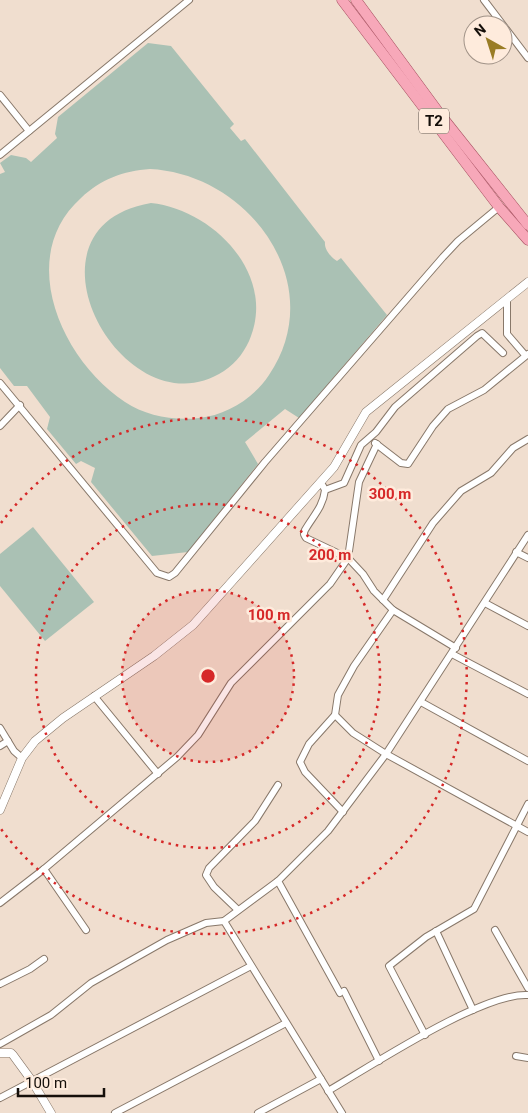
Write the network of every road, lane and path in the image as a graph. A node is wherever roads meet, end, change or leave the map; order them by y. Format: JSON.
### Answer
{"nodes":[{"id":1,"x":189,"y":0,"type":"edge"},
{"id":2,"x":342,"y":0,"type":"edge"},
{"id":3,"x":356,"y":0,"type":"edge"},
{"id":4,"x":484,"y":0,"type":"edge"},
{"id":5,"x":528,"y":58,"type":"edge"},
{"id":6,"x":0,"y":95,"type":"edge"},
{"id":7,"x":29,"y":131,"type":"junction"},
{"id":8,"x":0,"y":155,"type":"edge"},
{"id":9,"x":499,"y":207,"type":"junction"},
{"id":10,"x":526,"y":220,"type":"edge"},
{"id":11,"x":528,"y":240,"type":"edge"},
{"id":12,"x":528,"y":282,"type":"edge"},
{"id":13,"x":508,"y":299,"type":"junction"},
{"id":14,"x":503,"y":353,"type":"dead end"},
{"id":15,"x":527,"y":354,"type":"edge"},
{"id":16,"x":0,"y":383,"type":"edge"},
{"id":17,"x":20,"y":405,"type":"junction"},
{"id":18,"x":0,"y":426,"type":"edge"},
{"id":19,"x":528,"y":439,"type":"edge"},
{"id":20,"x":370,"y":440,"type":"junction"},
{"id":21,"x":377,"y":444,"type":"junction"},
{"id":22,"x":323,"y":486,"type":"junction"},
{"id":23,"x":528,"y":535,"type":"edge"},
{"id":24,"x":516,"y":552,"type":"junction"},
{"id":25,"x":348,"y":558,"type":"junction"},
{"id":26,"x":528,"y":558,"type":"edge"},
{"id":27,"x":383,"y":600,"type":"junction"},
{"id":28,"x":485,"y":603,"type":"junction"},
{"id":29,"x":393,"y":610,"type":"junction"},
{"id":30,"x":528,"y":626,"type":"edge"},
{"id":31,"x":456,"y":648,"type":"junction"},
{"id":32,"x":452,"y":654,"type":"junction"},
{"id":33,"x":528,"y":694,"type":"edge"},
{"id":34,"x":94,"y":696,"type":"junction"},
{"id":35,"x":421,"y":702,"type":"junction"},
{"id":36,"x":335,"y":715,"type":"junction"},
{"id":37,"x":0,"y":728,"type":"edge"},
{"id":38,"x":8,"y":741,"type":"junction"},
{"id":39,"x":0,"y":746,"type":"edge"},
{"id":40,"x":386,"y":754,"type":"junction"},
{"id":41,"x":22,"y":758,"type":"junction"},
{"id":42,"x":528,"y":761,"type":"edge"},
{"id":43,"x":158,"y":774,"type":"junction"},
{"id":44,"x":278,"y":785,"type":"dead end"},
{"id":45,"x":528,"y":804,"type":"edge"},
{"id":46,"x":0,"y":810,"type":"edge"},
{"id":47,"x":343,"y":812,"type":"junction"},
{"id":48,"x":516,"y":826,"type":"junction"},
{"id":49,"x":528,"y":832,"type":"edge"},
{"id":50,"x":44,"y":869,"type":"junction"},
{"id":51,"x":278,"y":881,"type":"junction"},
{"id":52,"x":0,"y":903,"type":"edge"},
{"id":53,"x":238,"y":910,"type":"junction"},
{"id":54,"x":224,"y":922,"type":"junction"},
{"id":55,"x":86,"y":930,"type":"dead end"},
{"id":56,"x":495,"y":930,"type":"dead end"},
{"id":57,"x":436,"y":931,"type":"junction"},
{"id":58,"x":44,"y":959,"type":"dead end"},
{"id":59,"x":251,"y":966,"type":"junction"},
{"id":60,"x":0,"y":984,"type":"edge"},
{"id":61,"x":528,"y":988,"type":"edge"},
{"id":62,"x":528,"y":995,"type":"edge"},
{"id":63,"x":473,"y":1010,"type":"junction"},
{"id":64,"x":286,"y":1022,"type":"junction"},
{"id":65,"x":425,"y":1034,"type":"junction"},
{"id":66,"x":0,"y":1044,"type":"edge"},
{"id":67,"x":1,"y":1052,"type":"edge"},
{"id":68,"x":516,"y":1056,"type":"dead end"},
{"id":69,"x":528,"y":1058,"type":"edge"},
{"id":70,"x":379,"y":1061,"type":"junction"},
{"id":71,"x":321,"y":1079,"type":"junction"},
{"id":72,"x":32,"y":1081,"type":"junction"},
{"id":73,"x":328,"y":1091,"type":"junction"},
{"id":74,"x":0,"y":1098,"type":"edge"},
{"id":75,"x":51,"y":1113,"type":"edge"},
{"id":76,"x":115,"y":1113,"type":"edge"},
{"id":77,"x":258,"y":1113,"type":"edge"},
{"id":78,"x":342,"y":1113,"type":"edge"}],
"edges":[{"from":1,"to":7,"type":"street"},
{"from":2,"to":9,"type":"main road","number":"T2"},
{"from":3,"to":10,"type":"main road","number":"T2"},
{"from":4,"to":5,"type":"street"},
{"from":6,"to":7,"type":"street"},
{"from":7,"to":8,"type":"street"},
{"from":9,"to":11,"type":"main road","number":"T2"},
{"from":9,"to":17,"type":"street"},
{"from":12,"to":13,"type":"street"},
{"from":13,"to":15,"type":"street"},
{"from":13,"to":22,"type":"street"},
{"from":14,"to":20,"type":"street"},
{"from":15,"to":21,"type":"street"},
{"from":16,"to":17,"type":"street"},
{"from":17,"to":18,"type":"street"},
{"from":19,"to":27,"type":"street"},
{"from":20,"to":21,"type":"street"},
{"from":20,"to":22,"type":"street"},
{"from":21,"to":25,"type":"street"},
{"from":22,"to":25,"type":"street"},
{"from":22,"to":34,"type":"street"},
{"from":23,"to":24,"type":"street"},
{"from":24,"to":26,"type":"street"},
{"from":24,"to":28,"type":"street"},
{"from":25,"to":27,"type":"street"},
{"from":25,"to":43,"type":"street"},
{"from":27,"to":29,"type":"street"},
{"from":28,"to":30,"type":"street"},
{"from":28,"to":31,"type":"street"},
{"from":29,"to":31,"type":"street"},
{"from":29,"to":36,"type":"street"},
{"from":31,"to":32,"type":"street"},
{"from":32,"to":33,"type":"street"},
{"from":32,"to":35,"type":"street"},
{"from":34,"to":41,"type":"street"},
{"from":34,"to":43,"type":"street"},
{"from":35,"to":40,"type":"street"},
{"from":35,"to":42,"type":"street"},
{"from":36,"to":40,"type":"street"},
{"from":36,"to":47,"type":"street"},
{"from":37,"to":38,"type":"street"},
{"from":38,"to":39,"type":"street"},
{"from":38,"to":41,"type":"street"},
{"from":40,"to":47,"type":"street"},
{"from":40,"to":48,"type":"street"},
{"from":41,"to":46,"type":"street"},
{"from":43,"to":50,"type":"street"},
{"from":44,"to":53,"type":"street"},
{"from":45,"to":48,"type":"street"},
{"from":47,"to":51,"type":"street"},
{"from":48,"to":49,"type":"street"},
{"from":48,"to":57,"type":"street"},
{"from":50,"to":52,"type":"street"},
{"from":50,"to":55,"type":"street"},
{"from":51,"to":53,"type":"street"},
{"from":51,"to":70,"type":"street"},
{"from":53,"to":54,"type":"street"},
{"from":54,"to":59,"type":"street"},
{"from":54,"to":66,"type":"street"},
{"from":56,"to":61,"type":"street"},
{"from":57,"to":63,"type":"street"},
{"from":57,"to":65,"type":"street"},
{"from":58,"to":60,"type":"street"},
{"from":59,"to":64,"type":"street"},
{"from":59,"to":72,"type":"street"},
{"from":62,"to":63,"type":"street"},
{"from":63,"to":65,"type":"street"},
{"from":64,"to":71,"type":"street"},
{"from":64,"to":76,"type":"street"},
{"from":65,"to":70,"type":"street"},
{"from":67,"to":72,"type":"street"},
{"from":68,"to":69,"type":"street"},
{"from":70,"to":73,"type":"street"},
{"from":71,"to":73,"type":"street"},
{"from":71,"to":77,"type":"street"},
{"from":72,"to":74,"type":"street"},
{"from":72,"to":75,"type":"street"},
{"from":73,"to":78,"type":"street"}]}
